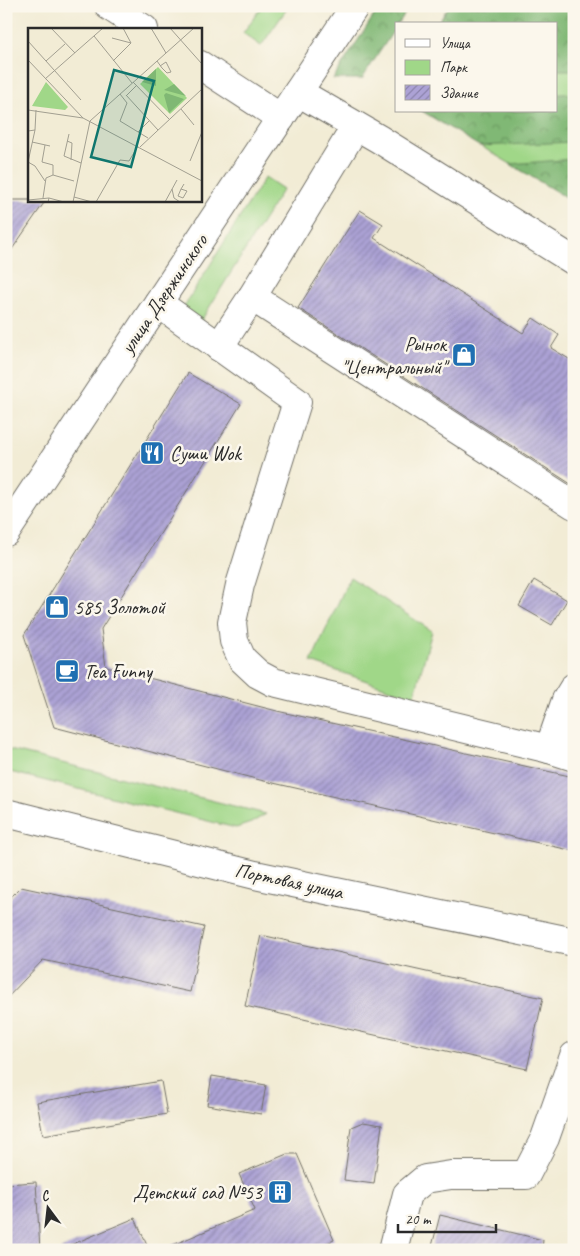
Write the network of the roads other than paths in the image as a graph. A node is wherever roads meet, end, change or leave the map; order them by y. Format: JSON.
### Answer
{"nodes":[{"id":1,"x":109,"y":6,"type":"edge"},
{"id":2,"x":355,"y":6,"type":"edge"},
{"id":3,"x":142,"y":28,"type":"edge"},
{"id":4,"x":201,"y":66,"type":"edge"},
{"id":5,"x":298,"y":92,"type":"junction"},
{"id":6,"x":281,"y":118,"type":"junction"},
{"id":7,"x":356,"y":126,"type":"junction"},
{"id":8,"x":574,"y":261,"type":"edge"},
{"id":9,"x":252,"y":297,"type":"junction"},
{"id":10,"x":158,"y":304,"type":"junction"},
{"id":11,"x":219,"y":347,"type":"junction"},
{"id":12,"x":574,"y":506,"type":"edge"},
{"id":13,"x":6,"y":532,"type":"edge"},
{"id":14,"x":574,"y":687,"type":"edge"},
{"id":15,"x":561,"y":753,"type":"edge"},
{"id":16,"x":6,"y":813,"type":"edge"},
{"id":17,"x":574,"y":942,"type":"edge"},
{"id":18,"x":574,"y":1056,"type":"edge"},
{"id":19,"x":393,"y":1250,"type":"edge"}],
"edges":[{"from":1,"to":3,"type":"street"},
{"from":2,"to":5,"type":"street","name":"улица Дзержинского"},
{"from":4,"to":6,"type":"street"},
{"from":5,"to":6,"type":"street","name":"улица Дзержинского"},
{"from":5,"to":7,"type":"street"},
{"from":6,"to":10,"type":"street","name":"улица Дзержинского"},
{"from":7,"to":8,"type":"street"},
{"from":7,"to":9,"type":"street"},
{"from":9,"to":11,"type":"street"},
{"from":9,"to":12,"type":"street"},
{"from":10,"to":11,"type":"street"},
{"from":10,"to":13,"type":"street","name":"улица Дзержинского"},
{"from":11,"to":15,"type":"street"},
{"from":14,"to":15,"type":"street"},
{"from":16,"to":17,"type":"street","name":"Портовая улица"},
{"from":18,"to":19,"type":"street"}]}
